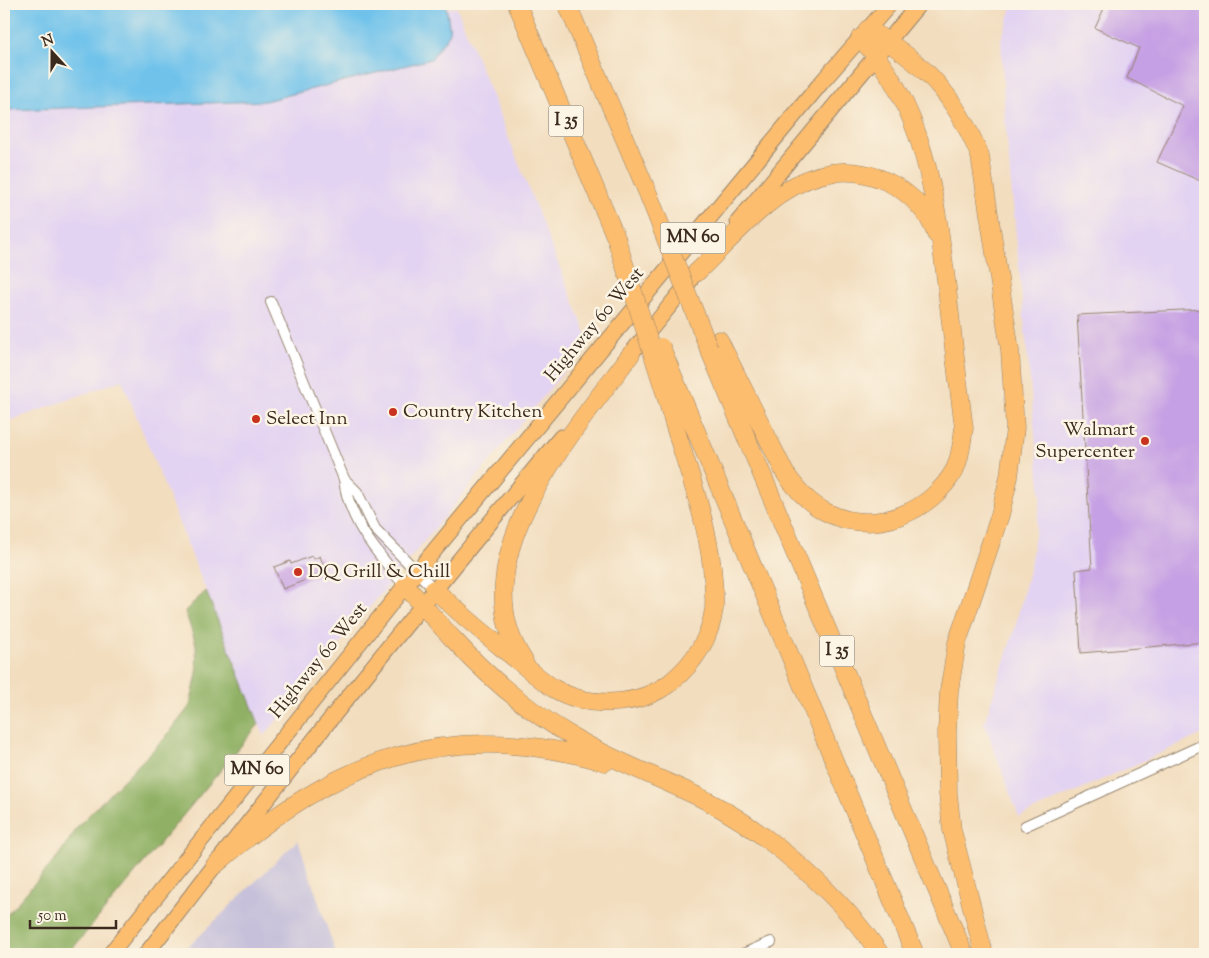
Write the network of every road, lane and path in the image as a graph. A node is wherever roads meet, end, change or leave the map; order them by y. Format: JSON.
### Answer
{"nodes":[{"id":1,"x":517,"y":4,"type":"edge"},
{"id":2,"x":566,"y":4,"type":"edge"},
{"id":3,"x":890,"y":4,"type":"edge"},
{"id":4,"x":919,"y":4,"type":"edge"},
{"id":5,"x":864,"y":34,"type":"junction"},
{"id":6,"x":888,"y":41,"type":"junction"},
{"id":7,"x":876,"y":55,"type":"junction"},
{"id":8,"x":943,"y":256,"type":"junction"},
{"id":9,"x":696,"y":273,"type":"junction"},
{"id":10,"x":271,"y":302,"type":"dead end"},
{"id":11,"x":714,"y":344,"type":"junction"},
{"id":12,"x":631,"y":354,"type":"junction"},
{"id":13,"x":672,"y":394,"type":"junction"},
{"id":14,"x":344,"y":479,"type":"junction"},
{"id":15,"x":417,"y":572,"type":"junction"},
{"id":16,"x":405,"y":586,"type":"junction"},
{"id":17,"x":434,"y":589,"type":"junction"},
{"id":18,"x":422,"y":603,"type":"junction"},
{"id":19,"x":536,"y":675,"type":"junction"},
{"id":20,"x":1205,"y":744,"type":"edge"},
{"id":21,"x":642,"y":773,"type":"junction"},
{"id":22,"x":1025,"y":826,"type":"dead end"},
{"id":23,"x":215,"y":865,"type":"junction"},
{"id":24,"x":771,"y":942,"type":"dead end"},
{"id":25,"x":110,"y":954,"type":"edge"},
{"id":26,"x":146,"y":954,"type":"edge"},
{"id":27,"x":743,"y":954,"type":"edge"},
{"id":28,"x":880,"y":954,"type":"edge"},
{"id":29,"x":915,"y":954,"type":"edge"},
{"id":30,"x":964,"y":954,"type":"edge"},
{"id":31,"x":984,"y":954,"type":"edge"}],
"edges":[{"from":1,"to":13,"type":"highway","number":"I 35","bridge":true},
{"from":2,"to":11,"type":"highway","number":"I 35","bridge":true},
{"from":3,"to":5,"type":"main road","name":"Highway 60 West","number":"MN 60"},
{"from":4,"to":6,"type":"main road","number":"MN 60"},
{"from":5,"to":6,"type":"highway"},
{"from":5,"to":7,"type":"highway"},
{"from":5,"to":15,"type":"main road","name":"Highway 60 West","number":"MN 60"},
{"from":6,"to":7,"type":"main road","number":"MN 60"},
{"from":6,"to":31,"type":"highway"},
{"from":7,"to":8,"type":"highway"},
{"from":7,"to":9,"type":"main road","number":"MN 60"},
{"from":8,"to":9,"type":"highway"},
{"from":8,"to":11,"type":"highway"},
{"from":9,"to":12,"type":"main road","number":"MN 60"},
{"from":10,"to":14,"type":"street"},
{"from":11,"to":30,"type":"highway","number":"I 35"},
{"from":12,"to":17,"type":"main road","number":"MN 60"},
{"from":12,"to":19,"type":"highway"},
{"from":13,"to":19,"type":"highway"},
{"from":13,"to":29,"type":"highway","number":"I 35"},
{"from":14,"to":15,"type":"street"},
{"from":14,"to":16,"type":"street"},
{"from":15,"to":16,"type":"main road","name":"Highway 60 West","number":"MN 60"},
{"from":15,"to":17,"type":"street"},
{"from":16,"to":18,"type":"highway"},
{"from":16,"to":25,"type":"main road","name":"Highway 60 West","number":"MN 60"},
{"from":17,"to":18,"type":"main road","number":"MN 60"},
{"from":17,"to":19,"type":"highway"},
{"from":18,"to":21,"type":"highway"},
{"from":18,"to":23,"type":"main road","number":"MN 60"},
{"from":20,"to":22,"type":"street"},
{"from":21,"to":23,"type":"highway"},
{"from":21,"to":28,"type":"highway"},
{"from":23,"to":26,"type":"main road","number":"MN 60"},
{"from":24,"to":27,"type":"street"}]}
